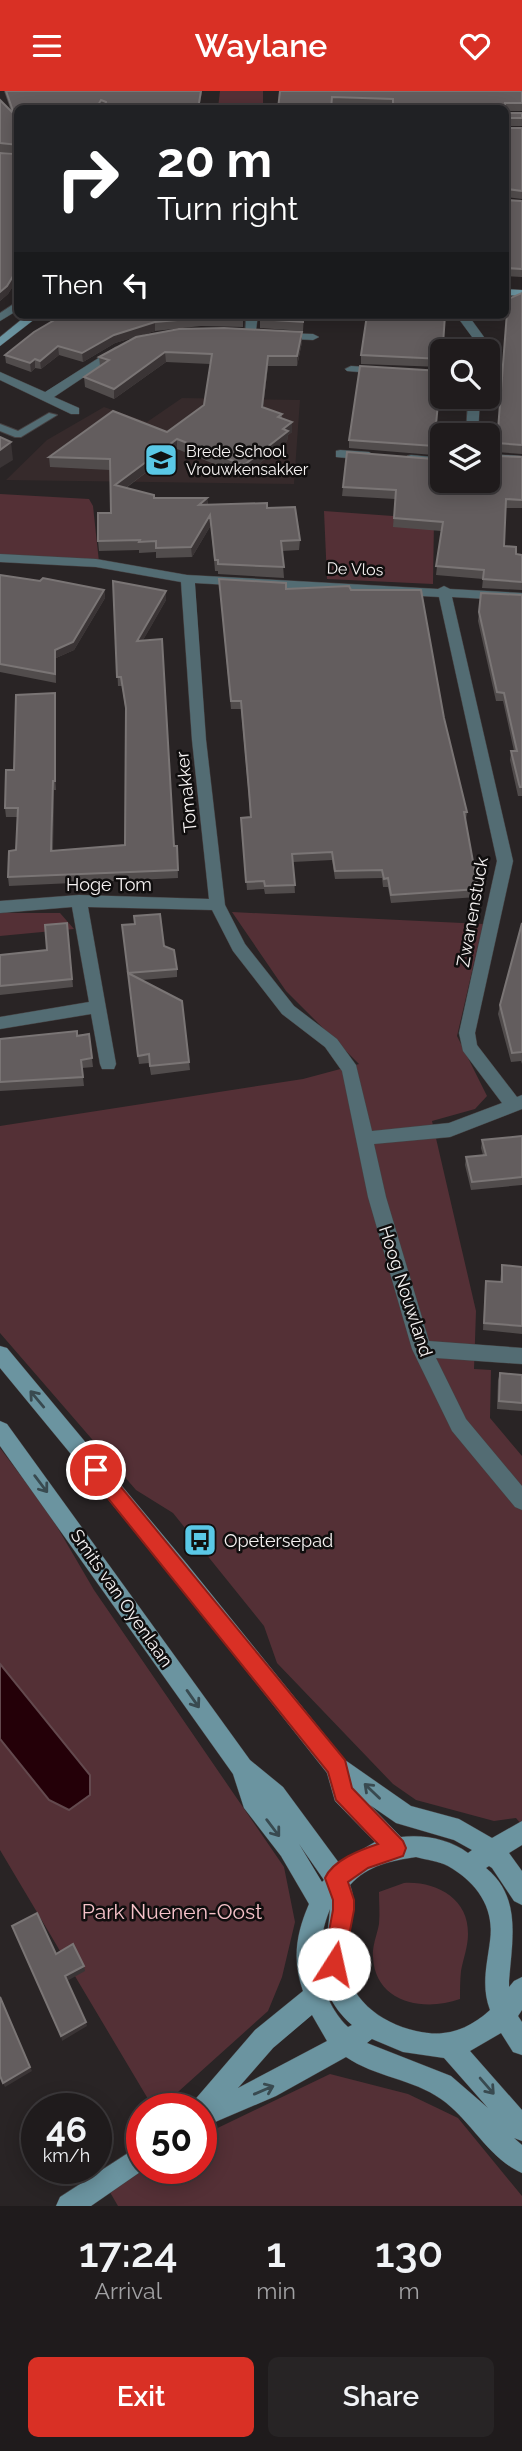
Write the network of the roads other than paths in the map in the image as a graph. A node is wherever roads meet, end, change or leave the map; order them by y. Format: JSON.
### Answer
{"nodes":[{"id":1,"x":14,"y":307,"type":"edge"},
{"id":2,"x":0,"y":318,"type":"edge"},
{"id":3,"x":29,"y":319,"type":"edge"},
{"id":4,"x":251,"y":319,"type":"edge"},
{"id":5,"x":465,"y":319,"type":"edge"},
{"id":6,"x":313,"y":337,"type":"dead end"},
{"id":7,"x":478,"y":339,"type":"edge"},
{"id":8,"x":0,"y":344,"type":"edge"},
{"id":9,"x":129,"y":344,"type":"edge"},
{"id":10,"x":351,"y":369,"type":"dead end"},
{"id":11,"x":390,"y":371,"type":"edge"},
{"id":12,"x":0,"y":376,"type":"edge"},
{"id":13,"x":46,"y":397,"type":"junction"},
{"id":14,"x":75,"y":411,"type":"dead end"},
{"id":15,"x":52,"y":415,"type":"dead end"},
{"id":16,"x":0,"y":427,"type":"edge"},
{"id":17,"x":340,"y":454,"type":"dead end"},
{"id":18,"x":500,"y":459,"type":"edge"},
{"id":19,"x":522,"y":460,"type":"edge"},
{"id":20,"x":430,"y":461,"type":"edge"},
{"id":21,"x":0,"y":558,"type":"edge"},
{"id":22,"x":187,"y":579,"type":"junction"},
{"id":23,"x":444,"y":590,"type":"junction"},
{"id":24,"x":522,"y":597,"type":"edge"},
{"id":25,"x":505,"y":861,"type":"junction"},
{"id":26,"x":522,"y":863,"type":"edge"},
{"id":27,"x":79,"y":901,"type":"junction"},
{"id":28,"x":217,"y":905,"type":"junction"},
{"id":29,"x":0,"y":907,"type":"edge"},
{"id":30,"x":98,"y":1007,"type":"junction"},
{"id":31,"x":0,"y":1023,"type":"edge"},
{"id":32,"x":108,"y":1064,"type":"dead end"},
{"id":33,"x":518,"y":1103,"type":"edge"},
{"id":34,"x":366,"y":1138,"type":"junction"},
{"id":35,"x":422,"y":1349,"type":"junction"},
{"id":36,"x":0,"y":1354,"type":"edge"},
{"id":37,"x":522,"y":1356,"type":"edge"},
{"id":38,"x":0,"y":1430,"type":"edge"},
{"id":39,"x":522,"y":1501,"type":"edge"},
{"id":40,"x":337,"y":1767,"type":"junction"},
{"id":41,"x":242,"y":1768,"type":"junction"},
{"id":42,"x":522,"y":1832,"type":"edge"},
{"id":43,"x":396,"y":1848,"type":"junction"},
{"id":44,"x":493,"y":1851,"type":"junction"},
{"id":45,"x":468,"y":1866,"type":"junction"},
{"id":46,"x":336,"y":1878,"type":"junction"},
{"id":47,"x":522,"y":1893,"type":"edge"},
{"id":48,"x":320,"y":1900,"type":"junction"},
{"id":49,"x":315,"y":1997,"type":"junction"},
{"id":50,"x":516,"y":2000,"type":"edge"},
{"id":51,"x":370,"y":2026,"type":"junction"},
{"id":52,"x":522,"y":2043,"type":"edge"},
{"id":53,"x":347,"y":2044,"type":"junction"},
{"id":54,"x":450,"y":2046,"type":"junction"},
{"id":55,"x":217,"y":2095,"type":"edge"},
{"id":56,"x":217,"y":2108,"type":"edge"},
{"id":57,"x":522,"y":2129,"type":"edge"},
{"id":58,"x":522,"y":2160,"type":"edge"},
{"id":59,"x":126,"y":2167,"type":"edge"},
{"id":60,"x":69,"y":2206,"type":"edge"}],
"edges":[{"from":1,"to":2,"type":"street"},
{"from":3,"to":8,"type":"main road"},
{"from":4,"to":6,"type":"street"},
{"from":5,"to":7,"type":"street"},
{"from":9,"to":13,"type":"street"},
{"from":10,"to":11,"type":"street"},
{"from":12,"to":13,"type":"street"},
{"from":13,"to":14,"type":"street"},
{"from":15,"to":16,"type":"lane"},
{"from":17,"to":20,"type":"street"},
{"from":18,"to":19,"type":"street"},
{"from":21,"to":22,"type":"street"},
{"from":22,"to":23,"type":"street","name":"De Vlos"},
{"from":22,"to":28,"type":"street","name":"Tomakker"},
{"from":23,"to":24,"type":"street","name":"De Vlos"},
{"from":23,"to":25,"type":"street","name":"Zwanenstuck"},
{"from":25,"to":26,"type":"street"},
{"from":25,"to":33,"type":"street","name":"Zwanenstuck"},
{"from":27,"to":28,"type":"street","name":"Hoge Tom"},
{"from":27,"to":29,"type":"street","name":"Hoge Tom"},
{"from":27,"to":30,"type":"street"},
{"from":28,"to":34,"type":"street","name":"Tomakker"},
{"from":30,"to":31,"type":"street"},
{"from":30,"to":32,"type":"street"},
{"from":33,"to":34,"type":"street"},
{"from":34,"to":35,"type":"street","name":"Hoog Nouwland"},
{"from":35,"to":37,"type":"street"},
{"from":35,"to":39,"type":"street","name":"Hoog Nouwland"},
{"from":40,"to":36,"type":"main road","one_way":true},
{"from":38,"to":41,"type":"main road","name":"Smits van Oyenlaan","one_way":true},
{"from":40,"to":43,"type":"main road"},
{"from":44,"to":40,"type":"main road","one_way":true},
{"from":41,"to":46,"type":"main road","name":"Smits van Oyenlaan"},
{"from":41,"to":48,"type":"main road","name":"Smits van Oyenlaan","one_way":true},
{"from":42,"to":44,"type":"main road"},
{"from":43,"to":45,"type":"main road"},
{"from":43,"to":46,"type":"main road"},
{"from":44,"to":45,"type":"main road"},
{"from":44,"to":47,"type":"main road"},
{"from":45,"to":50,"type":"main road"},
{"from":46,"to":48,"type":"main road"},
{"from":46,"to":51,"type":"main road"},
{"from":48,"to":49,"type":"main road"},
{"from":49,"to":53,"type":"main road"},
{"from":49,"to":55,"type":"main road"},
{"from":50,"to":52,"type":"main road"},
{"from":50,"to":54,"type":"main road"},
{"from":51,"to":53,"type":"main road"},
{"from":51,"to":54,"type":"main road"},
{"from":56,"to":53,"type":"main road","one_way":true},
{"from":53,"to":58,"type":"main road"},
{"from":54,"to":57,"type":"main road","one_way":true},
{"from":59,"to":60,"type":"main road"}]}
